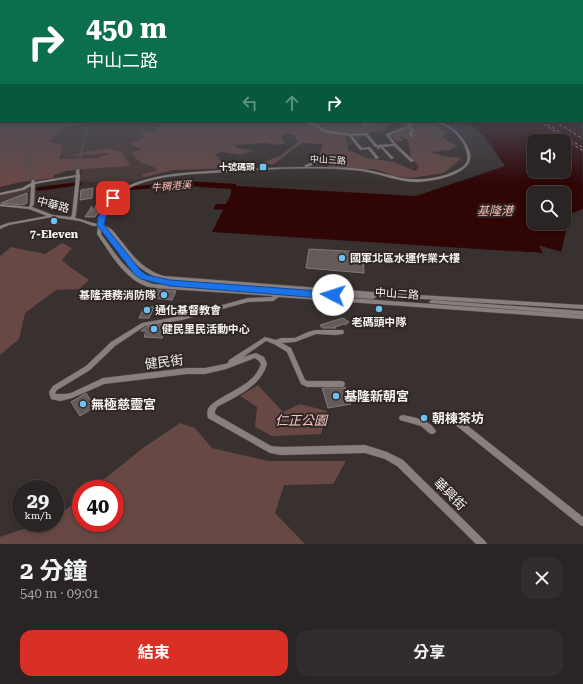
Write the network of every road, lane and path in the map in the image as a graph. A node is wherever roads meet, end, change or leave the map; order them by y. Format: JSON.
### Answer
{"nodes":[{"id":1,"x":342,"y":133,"type":"edge"},
{"id":2,"x":392,"y":133,"type":"edge"},
{"id":3,"x":410,"y":133,"type":"edge"},
{"id":4,"x":456,"y":133,"type":"edge"},
{"id":5,"x":350,"y":135,"type":"junction"},
{"id":6,"x":412,"y":136,"type":"dead end"},
{"id":7,"x":395,"y":145,"type":"junction"},
{"id":8,"x":384,"y":146,"type":"junction"},
{"id":9,"x":369,"y":148,"type":"junction"},
{"id":10,"x":377,"y":158,"type":"dead end"},
{"id":11,"x":412,"y":162,"type":"dead end"},
{"id":12,"x":302,"y":167,"type":"junction"},
{"id":13,"x":325,"y":168,"type":"junction"},
{"id":14,"x":78,"y":170,"type":"tunnel mouth"},
{"id":15,"x":78,"y":176,"type":"junction"},
{"id":16,"x":33,"y":182,"type":"junction"},
{"id":17,"x":0,"y":194,"type":"edge"},
{"id":18,"x":0,"y":204,"type":"edge"},
{"id":19,"x":30,"y":208,"type":"junction"},
{"id":20,"x":52,"y":216,"type":"junction"},
{"id":21,"x":72,"y":219,"type":"junction"},
{"id":22,"x":100,"y":225,"type":"junction"},
{"id":23,"x":0,"y":228,"type":"edge"},
{"id":24,"x":280,"y":291,"type":"junction"},
{"id":25,"x":582,"y":310,"type":"edge"},
{"id":26,"x":583,"y":317,"type":"edge"},
{"id":27,"x":342,"y":332,"type":"dead end"},
{"id":28,"x":276,"y":342,"type":"junction"},
{"id":29,"x":226,"y":366,"type":"junction"},
{"id":30,"x":342,"y":384,"type":"dead end"},
{"id":31,"x":450,"y":417,"type":"dead end"},
{"id":32,"x":403,"y":418,"type":"dead end"},
{"id":33,"x":432,"y":431,"type":"dead end"},
{"id":34,"x":400,"y":463,"type":"joint"},
{"id":35,"x":583,"y":522,"type":"edge"},
{"id":36,"x":482,"y":544,"type":"edge"}],
"edges":[{"from":1,"to":5,"type":"street"},
{"from":2,"to":7,"type":"street"},
{"from":3,"to":6,"type":"street"},
{"from":4,"to":13,"type":"street","name":"中山三路"},
{"from":5,"to":8,"type":"street"},
{"from":5,"to":9,"type":"street"},
{"from":7,"to":8,"type":"street"},
{"from":7,"to":11,"type":"street"},
{"from":8,"to":9,"type":"street"},
{"from":9,"to":10,"type":"street"},
{"from":12,"to":13,"type":"street","name":"中山三路"},
{"from":12,"to":13,"type":"street"},
{"from":12,"to":22,"type":"street","name":"中山三路"},
{"from":14,"to":15,"type":"street"},
{"from":15,"to":16,"type":"street"},
{"from":15,"to":21,"type":"street"},
{"from":16,"to":17,"type":"street"},
{"from":16,"to":19,"type":"street"},
{"from":18,"to":19,"type":"street","name":"中華路"},
{"from":19,"to":20,"type":"street","name":"中華路"},
{"from":20,"to":21,"type":"street","name":"中華路"},
{"from":20,"to":23,"type":"street"},
{"from":21,"to":22,"type":"street","name":"中華路"},
{"from":22,"to":24,"type":"street","name":"中山二路"},
{"from":22,"to":24,"type":"street","name":"中山二路"},
{"from":24,"to":25,"type":"street","name":"中山二路"},
{"from":24,"to":25,"type":"street","name":"中山二路"},
{"from":24,"to":26,"type":"street","name":"中山二路"},
{"from":24,"to":29,"type":"street","name":"健民街"},
{"from":27,"to":28,"type":"street"},
{"from":28,"to":29,"type":"street"},
{"from":28,"to":30,"type":"street"},
{"from":29,"to":34,"type":"street","name":"健民街"},
{"from":31,"to":35,"type":"street"},
{"from":32,"to":33,"type":"street"},
{"from":34,"to":36,"type":"street","name":"華興街"}]}
